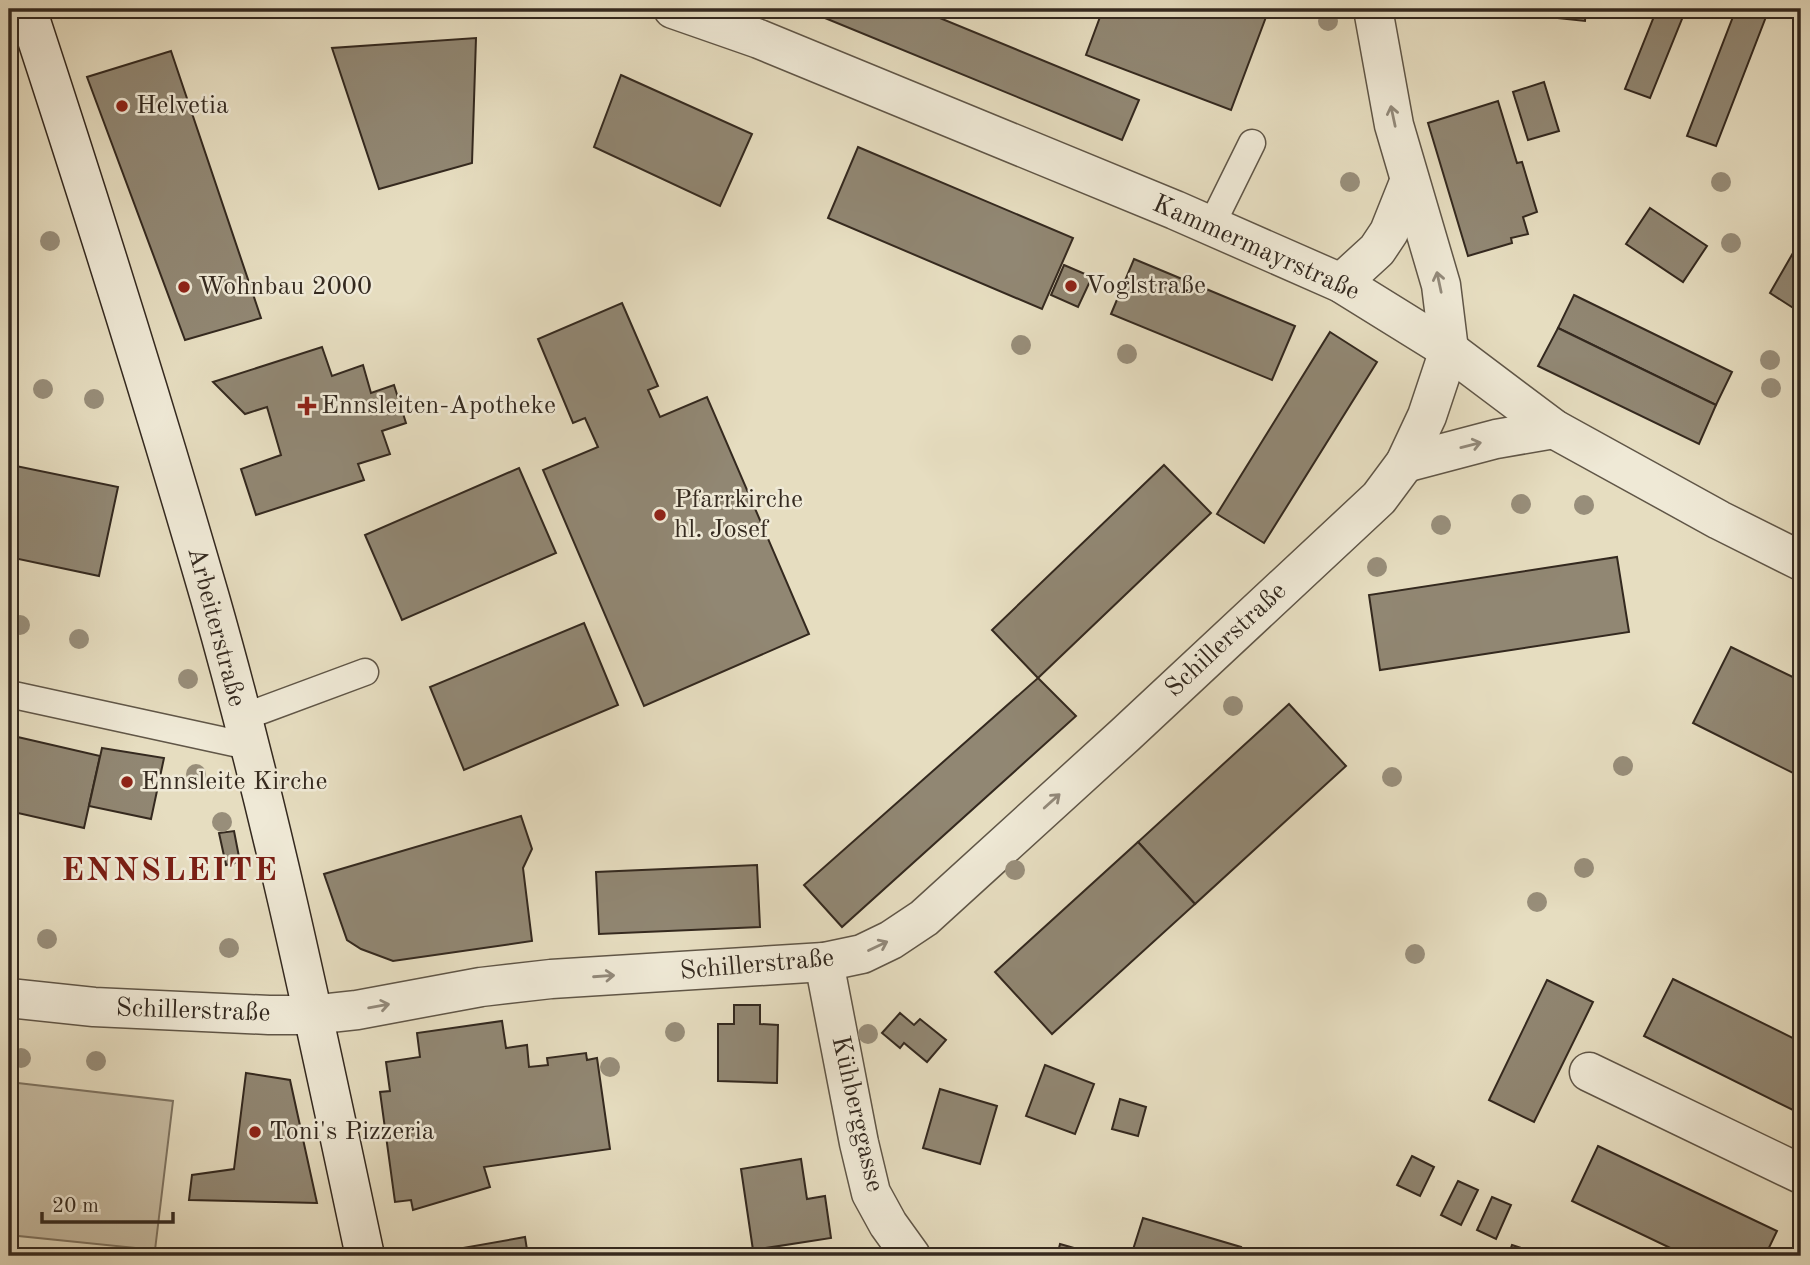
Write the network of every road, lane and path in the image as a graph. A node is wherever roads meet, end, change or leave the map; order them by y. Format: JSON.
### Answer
{"nodes":[{"id":1,"x":27,"y":9,"type":"edge"},
{"id":2,"x":673,"y":9,"type":"edge"},
{"id":3,"x":1373,"y":9,"type":"edge"},
{"id":4,"x":1252,"y":143,"type":"dead end"},
{"id":5,"x":1409,"y":182,"type":"junction"},
{"id":6,"x":1211,"y":226,"type":"junction"},
{"id":7,"x":1341,"y":284,"type":"junction"},
{"id":8,"x":1448,"y":350,"type":"junction"},
{"id":9,"x":1554,"y":429,"type":"junction"},
{"id":10,"x":1405,"y":463,"type":"junction"},
{"id":11,"x":1801,"y":561,"type":"edge"},
{"id":12,"x":365,"y":672,"type":"dead end"},
{"id":13,"x":9,"y":694,"type":"edge"},
{"id":14,"x":245,"y":732,"type":"junction"},
{"id":15,"x":824,"y":962,"type":"junction"},
{"id":16,"x":9,"y":998,"type":"edge"},
{"id":17,"x":311,"y":1014,"type":"junction"},
{"id":18,"x":1589,"y":1072,"type":"dead end"},
{"id":19,"x":1801,"y":1174,"type":"edge"},
{"id":20,"x":365,"y":1256,"type":"edge"},
{"id":21,"x":911,"y":1256,"type":"edge"}],
"edges":[{"from":1,"to":14,"type":"street","name":"Arbeiterstraße"},
{"from":2,"to":6,"type":"street","name":"Kammermayrstraße"},
{"from":5,"to":3,"type":"street","one_way":true},
{"from":4,"to":6,"type":"lane"},
{"from":5,"to":7,"type":"street"},
{"from":8,"to":5,"type":"street","one_way":true},
{"from":6,"to":7,"type":"street","name":"Kammermayrstraße"},
{"from":7,"to":8,"type":"street","name":"Kammermayrstraße"},
{"from":8,"to":9,"type":"street","name":"Kammermayrstraße"},
{"from":8,"to":10,"type":"street","name":"Schillerstraße"},
{"from":10,"to":9,"type":"street","one_way":true},
{"from":9,"to":11,"type":"street","name":"Kammermayrstraße"},
{"from":15,"to":10,"type":"street","name":"Schillerstraße","one_way":true},
{"from":12,"to":14,"type":"lane"},
{"from":13,"to":14,"type":"lane"},
{"from":14,"to":17,"type":"street","name":"Arbeiterstraße"},
{"from":17,"to":15,"type":"street","name":"Schillerstraße","one_way":true},
{"from":15,"to":21,"type":"street","name":"Kühberggasse"},
{"from":16,"to":17,"type":"street","name":"Schillerstraße"},
{"from":17,"to":20,"type":"street","name":"Arbeiterstraße"},
{"from":18,"to":19,"type":"street"}]}
